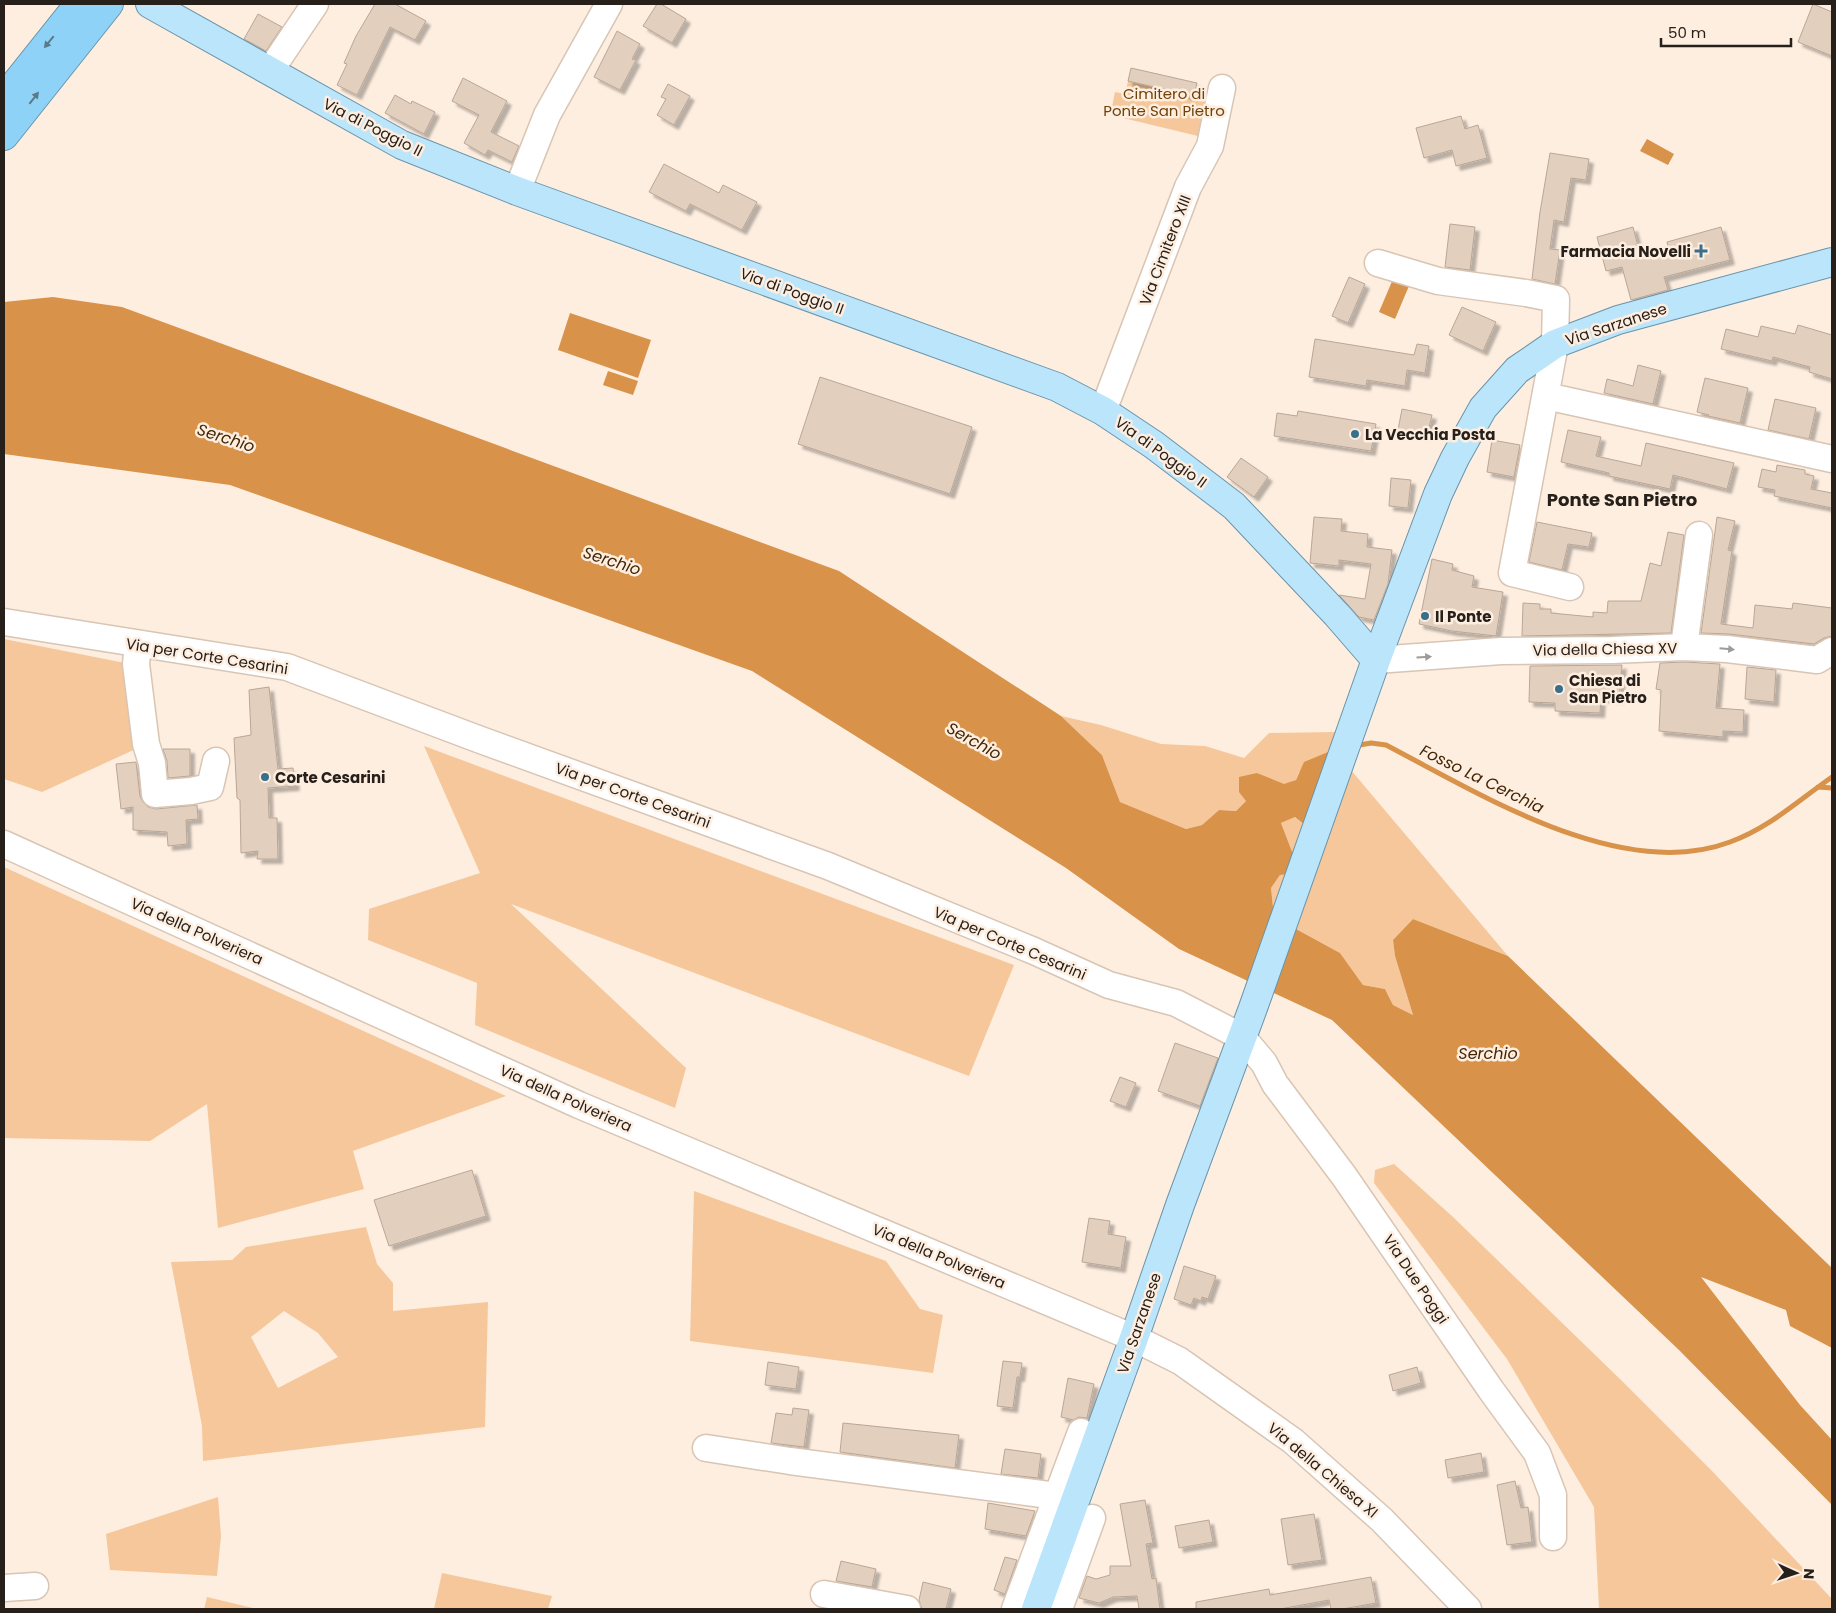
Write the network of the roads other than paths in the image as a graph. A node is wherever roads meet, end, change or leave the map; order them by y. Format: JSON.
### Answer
{"nodes":[{"id":1,"x":79,"y":4,"type":"edge"},
{"id":2,"x":109,"y":4,"type":"edge"},
{"id":3,"x":150,"y":4,"type":"edge"},
{"id":4,"x":315,"y":4,"type":"edge"},
{"id":5,"x":610,"y":4,"type":"edge"},
{"id":6,"x":270,"y":71,"type":"junction"},
{"id":7,"x":1222,"y":88,"type":"dead end"},
{"id":8,"x":4,"y":98,"type":"edge"},
{"id":9,"x":4,"y":136,"type":"edge"},
{"id":10,"x":517,"y":191,"type":"junction"},
{"id":11,"x":1832,"y":262,"type":"edge"},
{"id":12,"x":1378,"y":263,"type":"dead end"},
{"id":13,"x":1555,"y":344,"type":"junction"},
{"id":14,"x":1546,"y":396,"type":"junction"},
{"id":15,"x":1103,"y":411,"type":"junction"},
{"id":16,"x":1832,"y":460,"type":"edge"},
{"id":17,"x":1699,"y":535,"type":"dead end"},
{"id":18,"x":1570,"y":587,"type":"dead end"},
{"id":19,"x":4,"y":622,"type":"edge"},
{"id":20,"x":138,"y":644,"type":"junction"},
{"id":21,"x":1684,"y":647,"type":"junction"},
{"id":22,"x":1832,"y":651,"type":"edge"},
{"id":23,"x":1376,"y":660,"type":"junction"},
{"id":24,"x":216,"y":760,"type":"dead end"},
{"id":25,"x":4,"y":844,"type":"edge"},
{"id":26,"x":1242,"y":1037,"type":"junction"},
{"id":27,"x":1134,"y":1338,"type":"junction"},
{"id":28,"x":1081,"y":1432,"type":"dead end"},
{"id":29,"x":706,"y":1448,"type":"dead end"},
{"id":30,"x":1057,"y":1496,"type":"junction"},
{"id":31,"x":1092,"y":1518,"type":"dead end"},
{"id":32,"x":1553,"y":1537,"type":"dead end"},
{"id":33,"x":35,"y":1586,"type":"dead end"},
{"id":34,"x":4,"y":1588,"type":"edge"},
{"id":35,"x":828,"y":1604,"type":"edge"},
{"id":36,"x":907,"y":1609,"type":"edge"},
{"id":37,"x":1016,"y":1609,"type":"edge"},
{"id":38,"x":1036,"y":1609,"type":"edge"},
{"id":39,"x":1059,"y":1609,"type":"edge"},
{"id":40,"x":1468,"y":1609,"type":"edge"}],
"edges":[{"from":1,"to":8,"type":"highway","one_way":true},
{"from":9,"to":2,"type":"highway","one_way":true},
{"from":3,"to":6,"type":"main road","name":"Via di Poggio II"},
{"from":4,"to":6,"type":"street"},
{"from":5,"to":10,"type":"street"},
{"from":6,"to":10,"type":"main road","name":"Via di Poggio II"},
{"from":7,"to":15,"type":"street","name":"Via Cimitero XIII"},
{"from":10,"to":15,"type":"main road","name":"Via di Poggio II"},
{"from":11,"to":13,"type":"main road","name":"Via Sarzanese"},
{"from":12,"to":13,"type":"street"},
{"from":13,"to":14,"type":"street"},
{"from":13,"to":23,"type":"main road","name":"Via Sarzanese"},
{"from":14,"to":16,"type":"street"},
{"from":14,"to":18,"type":"street"},
{"from":15,"to":23,"type":"main road","name":"Via di Poggio II"},
{"from":17,"to":21,"type":"street"},
{"from":19,"to":20,"type":"street","name":"Via per Corte Cesarini"},
{"from":20,"to":24,"type":"street"},
{"from":20,"to":26,"type":"street","name":"Via per Corte Cesarini"},
{"from":21,"to":22,"type":"street","name":"Via della Chiesa XV","one_way":true},
{"from":23,"to":21,"type":"street","name":"Via della Chiesa XV","one_way":true},
{"from":23,"to":26,"type":"main road","name":"Via Sarzanese"},
{"from":25,"to":27,"type":"street","name":"Via della Polveriera"},
{"from":26,"to":27,"type":"main road","name":"Via Sarzanese"},
{"from":26,"to":32,"type":"street","name":"Via Due Poggi"},
{"from":27,"to":38,"type":"main road","name":"Via Sarzanese"},
{"from":27,"to":40,"type":"street","name":"Via della Chiesa XI"},
{"from":28,"to":30,"type":"street"},
{"from":29,"to":30,"type":"street"},
{"from":30,"to":37,"type":"street"},
{"from":31,"to":39,"type":"street"},
{"from":33,"to":34,"type":"street"},
{"from":35,"to":36,"type":"street"}]}
